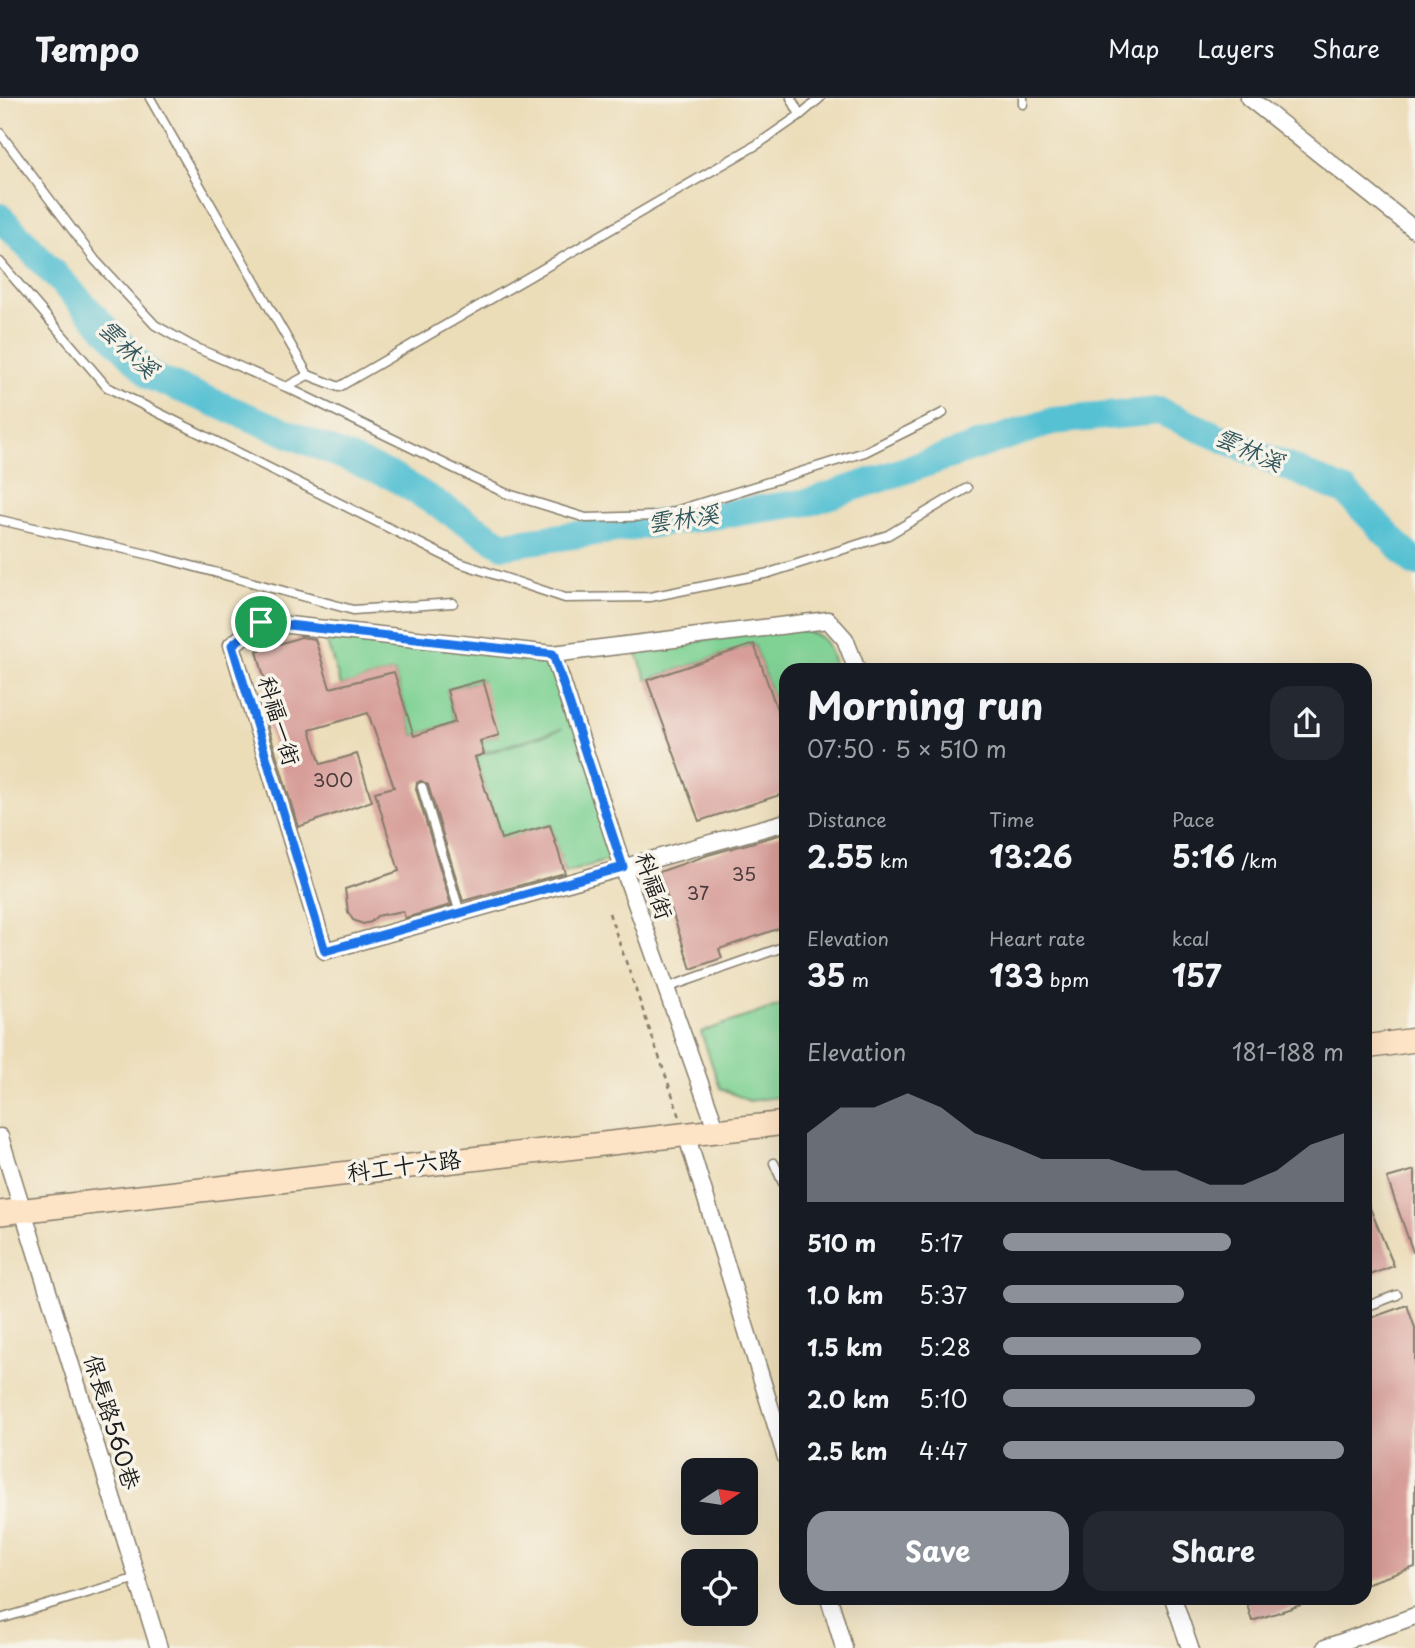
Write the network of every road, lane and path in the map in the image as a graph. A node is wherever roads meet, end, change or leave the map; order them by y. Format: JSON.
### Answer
{"nodes":[{"id":1,"x":150,"y":98,"type":"edge"},
{"id":2,"x":791,"y":98,"type":"edge"},
{"id":3,"x":820,"y":98,"type":"edge"},
{"id":4,"x":1249,"y":98,"type":"edge"},
{"id":5,"x":800,"y":115,"type":"junction"},
{"id":6,"x":0,"y":133,"type":"edge"},
{"id":7,"x":1415,"y":230,"type":"edge"},
{"id":8,"x":0,"y":262,"type":"edge"},
{"id":9,"x":308,"y":376,"type":"junction"},
{"id":10,"x":286,"y":387,"type":"junction"},
{"id":11,"x":943,"y":413,"type":"dead end"},
{"id":12,"x":967,"y":488,"type":"dead end"},
{"id":13,"x":0,"y":520,"type":"edge"},
{"id":14,"x":453,"y":603,"type":"dead end"},
{"id":15,"x":553,"y":654,"type":"junction"},
{"id":16,"x":854,"y":663,"type":"edge"},
{"id":17,"x":422,"y":787,"type":"dead end"},
{"id":18,"x":779,"y":824,"type":"edge"},
{"id":19,"x":623,"y":867,"type":"junction"},
{"id":20,"x":460,"y":913,"type":"junction"},
{"id":21,"x":609,"y":913,"type":"dead end"},
{"id":22,"x":779,"y":948,"type":"edge"},
{"id":23,"x":666,"y":988,"type":"junction"},
{"id":24,"x":1415,"y":1040,"type":"edge"},
{"id":25,"x":1372,"y":1046,"type":"edge"},
{"id":26,"x":779,"y":1124,"type":"edge"},
{"id":27,"x":717,"y":1131,"type":"junction"},
{"id":28,"x":686,"y":1134,"type":"junction"},
{"id":29,"x":0,"y":1137,"type":"edge"},
{"id":30,"x":774,"y":1163,"type":"dead end"},
{"id":31,"x":779,"y":1174,"type":"edge"},
{"id":32,"x":11,"y":1212,"type":"edge"},
{"id":33,"x":1397,"y":1295,"type":"dead end"},
{"id":34,"x":1372,"y":1304,"type":"edge"},
{"id":35,"x":779,"y":1435,"type":"edge"},
{"id":36,"x":137,"y":1578,"type":"junction"},
{"id":37,"x":831,"y":1605,"type":"edge"},
{"id":38,"x":1175,"y":1605,"type":"edge"},
{"id":39,"x":1415,"y":1616,"type":"edge"},
{"id":40,"x":0,"y":1619,"type":"edge"},
{"id":41,"x":159,"y":1648,"type":"edge"},
{"id":42,"x":844,"y":1648,"type":"edge"},
{"id":43,"x":1190,"y":1648,"type":"edge"},
{"id":44,"x":1325,"y":1648,"type":"edge"}],
"edges":[{"from":1,"to":9,"type":"lane"},
{"from":2,"to":5,"type":"lane"},
{"from":3,"to":5,"type":"lane"},
{"from":4,"to":7,"type":"street"},
{"from":5,"to":9,"type":"lane"},
{"from":6,"to":10,"type":"lane"},
{"from":8,"to":12,"type":"lane"},
{"from":9,"to":10,"type":"lane"},
{"from":10,"to":11,"type":"lane"},
{"from":13,"to":14,"type":"lane"},
{"from":15,"to":16,"type":"street","name":"科福一街"},
{"from":15,"to":19,"type":"street","name":"科福街"},
{"from":15,"to":20,"type":"street","name":"科福一街"},
{"from":17,"to":20,"type":"lane"},
{"from":18,"to":19,"type":"street","name":"科福一街"},
{"from":19,"to":20,"type":"street","name":"科福一街"},
{"from":19,"to":23,"type":"street","name":"科福街"},
{"from":21,"to":28,"type":"path"},
{"from":22,"to":23,"type":"lane"},
{"from":23,"to":27,"type":"street","name":"科福街"},
{"from":24,"to":25,"type":"street"},
{"from":26,"to":27,"type":"street","name":"科工十六路"},
{"from":27,"to":28,"type":"street","name":"科工十六路"},
{"from":28,"to":32,"type":"street","name":"科工十六路"},
{"from":28,"to":35,"type":"street"},
{"from":29,"to":32,"type":"street"},
{"from":30,"to":31,"type":"lane"},
{"from":32,"to":36,"type":"street","name":"保長路560巷"},
{"from":33,"to":34,"type":"lane"},
{"from":36,"to":40,"type":"lane"},
{"from":36,"to":41,"type":"street","name":"保長路560巷"},
{"from":37,"to":42,"type":"street"},
{"from":38,"to":43,"type":"street"},
{"from":39,"to":44,"type":"street"}]}
